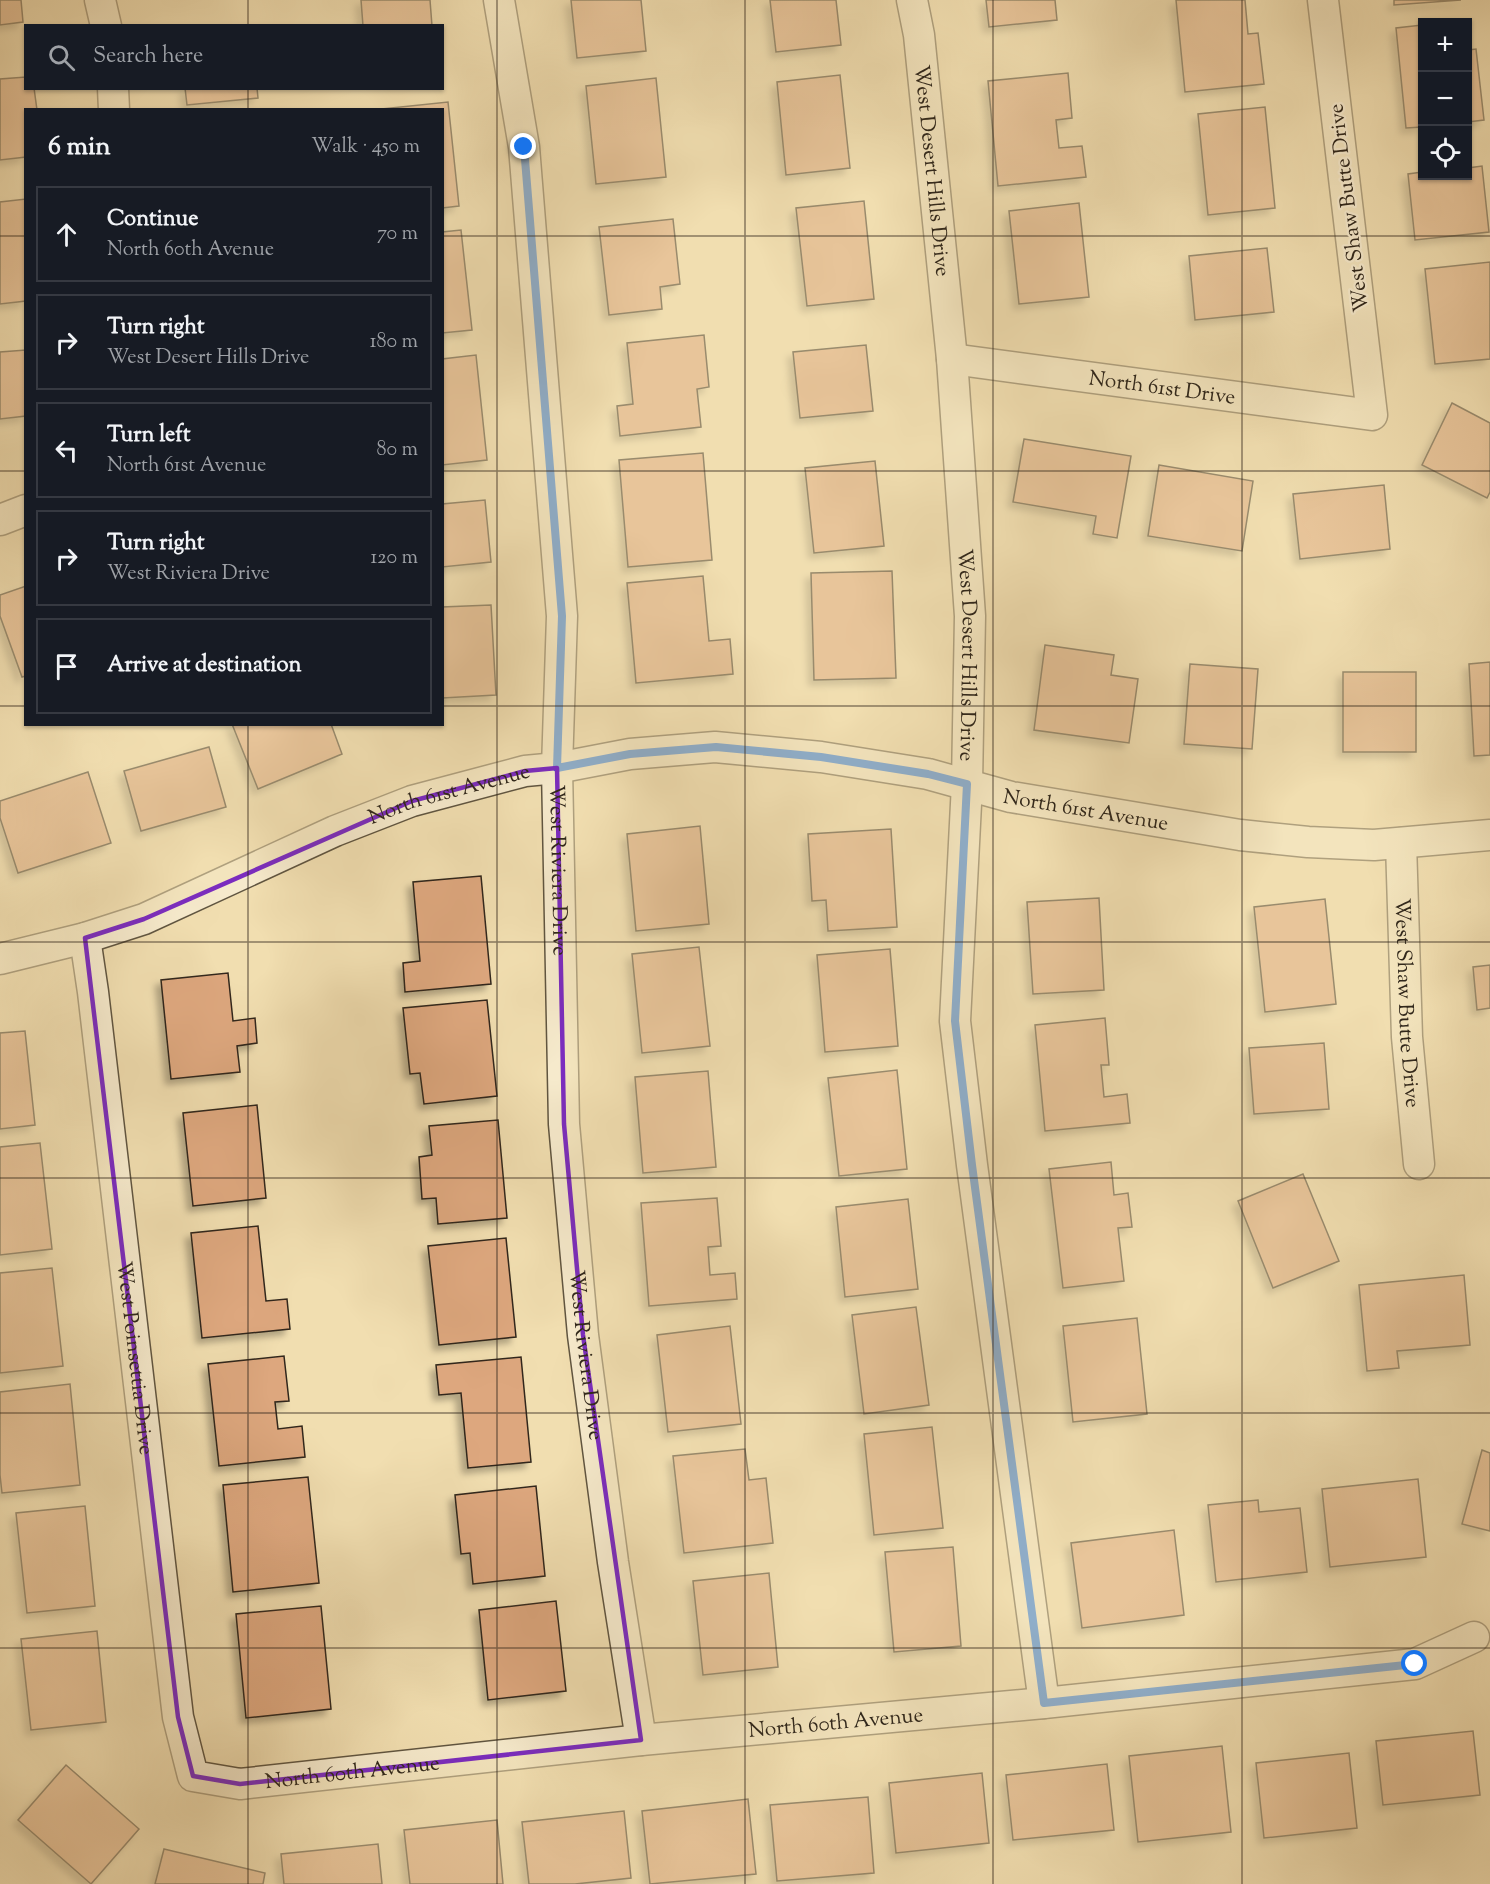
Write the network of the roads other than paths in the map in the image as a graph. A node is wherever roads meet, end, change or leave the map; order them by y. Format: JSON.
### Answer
{"nodes":[{"id":1,"x":100,"y":0,"type":"edge"},
{"id":2,"x":499,"y":0,"type":"edge"},
{"id":3,"x":912,"y":0,"type":"edge"},
{"id":4,"x":1323,"y":0,"type":"edge"},
{"id":5,"x":106,"y":24,"type":"edge"},
{"id":6,"x":113,"y":90,"type":"edge"},
{"id":7,"x":114,"y":108,"type":"edge"},
{"id":8,"x":952,"y":359,"type":"junction"},
{"id":9,"x":1372,"y":415,"type":"joint"},
{"id":10,"x":24,"y":511,"type":"edge"},
{"id":11,"x":0,"y":520,"type":"edge"},
{"id":12,"x":557,"y":768,"type":"junction"},
{"id":13,"x":967,"y":784,"type":"junction"},
{"id":14,"x":1490,"y":835,"type":"edge"},
{"id":15,"x":1401,"y":843,"type":"junction"},
{"id":16,"x":85,"y":938,"type":"junction"},
{"id":17,"x":0,"y":959,"type":"edge"},
{"id":18,"x":1419,"y":1164,"type":"dead end"},
{"id":19,"x":1474,"y":1637,"type":"dead end"},
{"id":20,"x":1044,"y":1703,"type":"junction"},
{"id":21,"x":641,"y":1740,"type":"junction"},
{"id":22,"x":193,"y":1776,"type":"joint"}],
"edges":[{"from":1,"to":5,"type":"street"},
{"from":2,"to":12,"type":"street","name":"West Riviera Drive"},
{"from":3,"to":8,"type":"street","name":"West Desert Hills Drive"},
{"from":4,"to":9,"type":"street","name":"West Shaw Butte Drive"},
{"from":6,"to":7,"type":"street"},
{"from":8,"to":9,"type":"street","name":"North 61st Drive"},
{"from":8,"to":13,"type":"street","name":"West Desert Hills Drive"},
{"from":10,"to":11,"type":"street"},
{"from":12,"to":13,"type":"street","name":"North 61st Avenue"},
{"from":12,"to":16,"type":"street","name":"North 61st Avenue"},
{"from":12,"to":21,"type":"street","name":"West Riviera Drive"},
{"from":13,"to":15,"type":"street","name":"North 61st Avenue"},
{"from":13,"to":20,"type":"street","name":"West Desert Hills Drive"},
{"from":14,"to":15,"type":"street","name":"North 61st Avenue"},
{"from":15,"to":18,"type":"street","name":"West Shaw Butte Drive"},
{"from":16,"to":17,"type":"street","name":"North 61st Avenue"},
{"from":16,"to":22,"type":"street","name":"West Poinsettia Drive"},
{"from":19,"to":20,"type":"street","name":"North 60th Avenue"},
{"from":20,"to":21,"type":"street","name":"North 60th Avenue"},
{"from":21,"to":22,"type":"street","name":"North 60th Avenue"}]}
